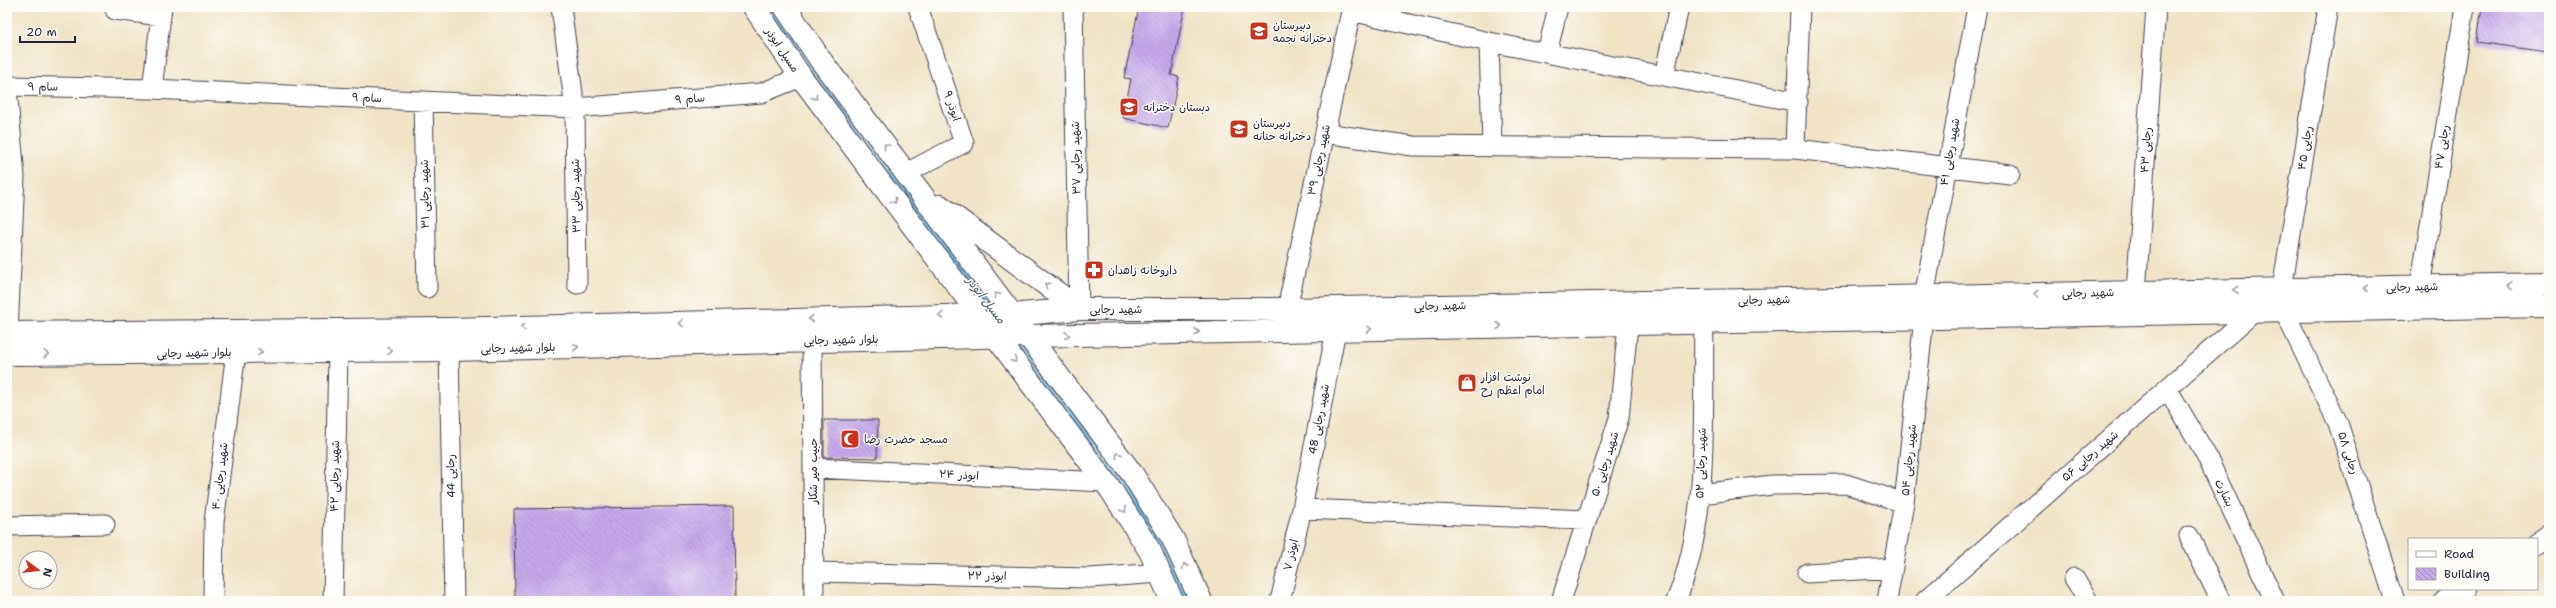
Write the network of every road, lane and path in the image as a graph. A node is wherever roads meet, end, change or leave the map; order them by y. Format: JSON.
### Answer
{"nodes":[{"id":1,"x":561,"y":7,"type":"edge"},
{"id":2,"x":754,"y":7,"type":"edge"},
{"id":3,"x":785,"y":7,"type":"edge"},
{"id":4,"x":918,"y":7,"type":"edge"},
{"id":5,"x":1073,"y":7,"type":"edge"},
{"id":6,"x":1558,"y":7,"type":"edge"},
{"id":7,"x":1679,"y":7,"type":"edge"},
{"id":8,"x":1800,"y":7,"type":"edge"},
{"id":9,"x":1977,"y":7,"type":"edge"},
{"id":10,"x":2156,"y":7,"type":"edge"},
{"id":11,"x":2328,"y":7,"type":"edge"},
{"id":12,"x":2465,"y":7,"type":"edge"},
{"id":13,"x":1351,"y":9,"type":"edge"},
{"id":14,"x":115,"y":10,"type":"dead end"},
{"id":15,"x":161,"y":11,"type":"edge"},
{"id":16,"x":1488,"y":42,"type":"junction"},
{"id":17,"x":1547,"y":53,"type":"junction"},
{"id":18,"x":1664,"y":76,"type":"junction"},
{"id":19,"x":801,"y":77,"type":"junction"},
{"id":20,"x":7,"y":86,"type":"edge"},
{"id":21,"x":7,"y":89,"type":"edge"},
{"id":22,"x":152,"y":89,"type":"junction"},
{"id":23,"x":423,"y":101,"type":"junction"},
{"id":24,"x":1798,"y":102,"type":"junction"},
{"id":25,"x":575,"y":108,"type":"junction"},
{"id":26,"x":1325,"y":133,"type":"junction"},
{"id":27,"x":1492,"y":146,"type":"junction"},
{"id":28,"x":1795,"y":149,"type":"junction"},
{"id":29,"x":1948,"y":167,"type":"junction"},
{"id":30,"x":906,"y":174,"type":"junction"},
{"id":31,"x":2010,"y":174,"type":"dead end"},
{"id":32,"x":920,"y":192,"type":"junction"},
{"id":33,"x":577,"y":284,"type":"dead end"},
{"id":34,"x":2549,"y":284,"type":"edge"},
{"id":35,"x":2420,"y":287,"type":"junction"},
{"id":36,"x":427,"y":288,"type":"dead end"},
{"id":37,"x":2282,"y":289,"type":"junction"},
{"id":38,"x":2136,"y":292,"type":"junction"},
{"id":39,"x":1924,"y":297,"type":"junction"},
{"id":40,"x":2549,"y":306,"type":"edge"},
{"id":41,"x":1079,"y":308,"type":"junction"},
{"id":42,"x":1287,"y":309,"type":"junction"},
{"id":43,"x":2284,"y":311,"type":"junction"},
{"id":44,"x":2254,"y":312,"type":"junction"},
{"id":45,"x":1012,"y":314,"type":"junction"},
{"id":46,"x":980,"y":315,"type":"junction"},
{"id":47,"x":1924,"y":318,"type":"junction"},
{"id":48,"x":1704,"y":322,"type":"junction"},
{"id":49,"x":1628,"y":324,"type":"junction"},
{"id":50,"x":1336,"y":330,"type":"junction"},
{"id":51,"x":7,"y":333,"type":"edge"},
{"id":52,"x":996,"y":336,"type":"junction"},
{"id":53,"x":1028,"y":336,"type":"junction"},
{"id":54,"x":812,"y":341,"type":"junction"},
{"id":55,"x":449,"y":350,"type":"junction"},
{"id":56,"x":338,"y":351,"type":"junction"},
{"id":57,"x":236,"y":352,"type":"junction"},
{"id":58,"x":7,"y":354,"type":"edge"},
{"id":59,"x":2167,"y":388,"type":"junction"},
{"id":60,"x":813,"y":468,"type":"junction"},
{"id":61,"x":1105,"y":482,"type":"junction"},
{"id":62,"x":1701,"y":494,"type":"junction"},
{"id":63,"x":1904,"y":503,"type":"junction"},
{"id":64,"x":1302,"y":509,"type":"junction"},
{"id":65,"x":1587,"y":520,"type":"junction"},
{"id":66,"x":105,"y":524,"type":"dead end"},
{"id":67,"x":7,"y":526,"type":"edge"},
{"id":68,"x":2189,"y":536,"type":"dead end"},
{"id":69,"x":2549,"y":536,"type":"edge"},
{"id":70,"x":2538,"y":543,"type":"edge"},
{"id":71,"x":1893,"y":568,"type":"junction"},
{"id":72,"x":814,"y":572,"type":"junction"},
{"id":73,"x":1160,"y":573,"type":"junction"},
{"id":74,"x":1807,"y":573,"type":"dead end"},
{"id":75,"x":2074,"y":578,"type":"dead end"},
{"id":76,"x":2463,"y":590,"type":"edge"},
{"id":77,"x":213,"y":601,"type":"edge"},
{"id":78,"x":333,"y":601,"type":"edge"},
{"id":79,"x":454,"y":601,"type":"edge"},
{"id":80,"x":814,"y":601,"type":"edge"},
{"id":81,"x":1172,"y":601,"type":"edge"},
{"id":82,"x":1201,"y":601,"type":"edge"},
{"id":83,"x":1280,"y":601,"type":"edge"},
{"id":84,"x":1562,"y":601,"type":"edge"},
{"id":85,"x":1676,"y":601,"type":"edge"},
{"id":86,"x":1887,"y":601,"type":"edge"},
{"id":87,"x":1925,"y":601,"type":"edge"},
{"id":88,"x":2088,"y":601,"type":"edge"},
{"id":89,"x":2221,"y":601,"type":"edge"},
{"id":90,"x":2275,"y":601,"type":"edge"},
{"id":91,"x":2395,"y":601,"type":"edge"},
{"id":92,"x":2446,"y":601,"type":"edge"}],
"edges":[{"from":1,"to":25,"type":"street","name":"شهید رجایی ۳۳"},
{"from":2,"to":19,"type":"main road","name":"مسیل ابوذر"},
{"from":30,"to":3,"type":"main road","one_way":true},
{"from":4,"to":30,"type":"street","name":"ابوذر ۹"},
{"from":5,"to":41,"type":"street","name":"شهید رجایی ۳۷"},
{"from":6,"to":17,"type":"street"},
{"from":7,"to":18,"type":"street"},
{"from":8,"to":24,"type":"street"},
{"from":9,"to":29,"type":"street","name":"شهید رجایی ۴۱"},
{"from":10,"to":38,"type":"street","name":"رجایی ۴۳"},
{"from":11,"to":37,"type":"street","name":"رجایی ۴۵"},
{"from":12,"to":35,"type":"street","name":"رجایی ۴۷"},
{"from":13,"to":16,"type":"street"},
{"from":13,"to":26,"type":"street","name":"شهید رجایی ۳۹"},
{"from":14,"to":15,"type":"street"},
{"from":15,"to":22,"type":"street"},
{"from":16,"to":17,"type":"street"},
{"from":16,"to":27,"type":"street"},
{"from":17,"to":18,"type":"street"},
{"from":18,"to":24,"type":"street"},
{"from":19,"to":25,"type":"street","name":"سام ۹"},
{"from":19,"to":46,"type":"main road","name":"مسیل ابوذر","one_way":true},
{"from":20,"to":22,"type":"street","name":"سام ۹"},
{"from":21,"to":51,"type":"street"},
{"from":22,"to":23,"type":"street","name":"سام ۹"},
{"from":23,"to":25,"type":"street","name":"سام ۹"},
{"from":23,"to":36,"type":"street","name":"شهید رجایی ۳۱"},
{"from":24,"to":28,"type":"street"},
{"from":25,"to":33,"type":"street","name":"شهید رجایی ۳۳"},
{"from":26,"to":27,"type":"street"},
{"from":26,"to":42,"type":"street","name":"شهید رجایی ۳۹"},
{"from":27,"to":28,"type":"street"},
{"from":28,"to":29,"type":"street"},
{"from":29,"to":31,"type":"street"},
{"from":29,"to":39,"type":"street","name":"شهید رجایی ۴۱"},
{"from":30,"to":32,"type":"main road"},
{"from":41,"to":32,"type":"main road","one_way":true},
{"from":45,"to":32,"type":"main road","one_way":true},
{"from":34,"to":35,"type":"main road","name":"شهید رجایی","one_way":true},
{"from":35,"to":37,"type":"main road","name":"شهید رجایی","one_way":true},
{"from":37,"to":38,"type":"main road","name":"شهید رجایی","one_way":true},
{"from":38,"to":39,"type":"main road","name":"شهید رجایی","one_way":true},
{"from":39,"to":42,"type":"main road","name":"شهید رجایی"},
{"from":40,"to":43,"type":"main road","name":"شهید رجایی"},
{"from":41,"to":42,"type":"main road","name":"شهید رجایی"},
{"from":41,"to":45,"type":"main road","name":"شهید رجایی"},
{"from":43,"to":44,"type":"main road","name":"شهید رجایی"},
{"from":43,"to":91,"type":"street","name":"رجایی ۵۸"},
{"from":44,"to":47,"type":"main road","name":"شهید رجایی"},
{"from":44,"to":59,"type":"street","name":"شهید رجایی ۵۶"},
{"from":45,"to":46,"type":"main road","name":"شهید رجایی"},
{"from":45,"to":53,"type":"main road"},
{"from":46,"to":51,"type":"main road","name":"بلوار شهید رجایی","one_way":true},
{"from":46,"to":52,"type":"main road","name":"مسیل ابوذر"},
{"from":47,"to":48,"type":"main road","name":"شهید رجایی"},
{"from":47,"to":63,"type":"street","name":"شهید رجایی ۵۴"},
{"from":48,"to":49,"type":"main road","name":"شهید رجایی"},
{"from":48,"to":62,"type":"street","name":"شهید رجایی ۵۲"},
{"from":50,"to":49,"type":"main road","name":"شهید رجایی","one_way":true},
{"from":49,"to":65,"type":"street","name":"شهید رجایی ۵۰"},
{"from":53,"to":50,"type":"main road","name":"شهید رجایی","one_way":true},
{"from":50,"to":64,"type":"street","name":"شهید رجایی 48"},
{"from":52,"to":53,"type":"main road","name":"بلوار شهید رجایی"},
{"from":52,"to":54,"type":"main road","name":"بلوار شهید رجایی"},
{"from":52,"to":61,"type":"main road","name":"مسیل ابوذر","one_way":true},
{"from":82,"to":53,"type":"main road","one_way":true},
{"from":55,"to":54,"type":"main road","name":"بلوار شهید رجایی","one_way":true},
{"from":54,"to":60,"type":"street","name":"حبیب میر شکار"},
{"from":56,"to":55,"type":"main road","name":"بلوار شهید رجایی","one_way":true},
{"from":55,"to":79,"type":"street","name":"رجایی 44"},
{"from":57,"to":56,"type":"main road","name":"بلوار شهید رجایی","one_way":true},
{"from":56,"to":78,"type":"street","name":"شهید رجایی ۴۲"},
{"from":58,"to":57,"type":"main road","name":"بلوار شهید رجایی","one_way":true},
{"from":57,"to":77,"type":"street","name":"شهید رجایی ۴۰"},
{"from":59,"to":87,"type":"street","name":"شهید رجایی ۵۶"},
{"from":59,"to":90,"type":"street","name":"بشارت"},
{"from":60,"to":61,"type":"street","name":"ابوذر ۲۴"},
{"from":60,"to":72,"type":"street","name":"حبیب میر شکار"},
{"from":61,"to":73,"type":"main road","name":"مسیل ابوذر","one_way":true},
{"from":62,"to":63,"type":"street"},
{"from":62,"to":85,"type":"street","name":"شهید رجایی ۵۲"},
{"from":63,"to":71,"type":"street","name":"شهید رجایی ۵۴"},
{"from":64,"to":65,"type":"street"},
{"from":64,"to":83,"type":"street","name":"ابوذر ۷"},
{"from":65,"to":84,"type":"street","name":"شهید رجایی ۵۰"},
{"from":66,"to":67,"type":"street"},
{"from":68,"to":89,"type":"street"},
{"from":69,"to":70,"type":"main road"},
{"from":71,"to":74,"type":"street"},
{"from":71,"to":86,"type":"street","name":"شهید رجایی ۵۴"},
{"from":72,"to":73,"type":"street","name":"ابوذر ۲۲"},
{"from":72,"to":80,"type":"street","name":"حبیب میر شکار"},
{"from":73,"to":81,"type":"main road","name":"مسیل ابوذر"},
{"from":75,"to":88,"type":"street"},
{"from":76,"to":92,"type":"main road"}]}
